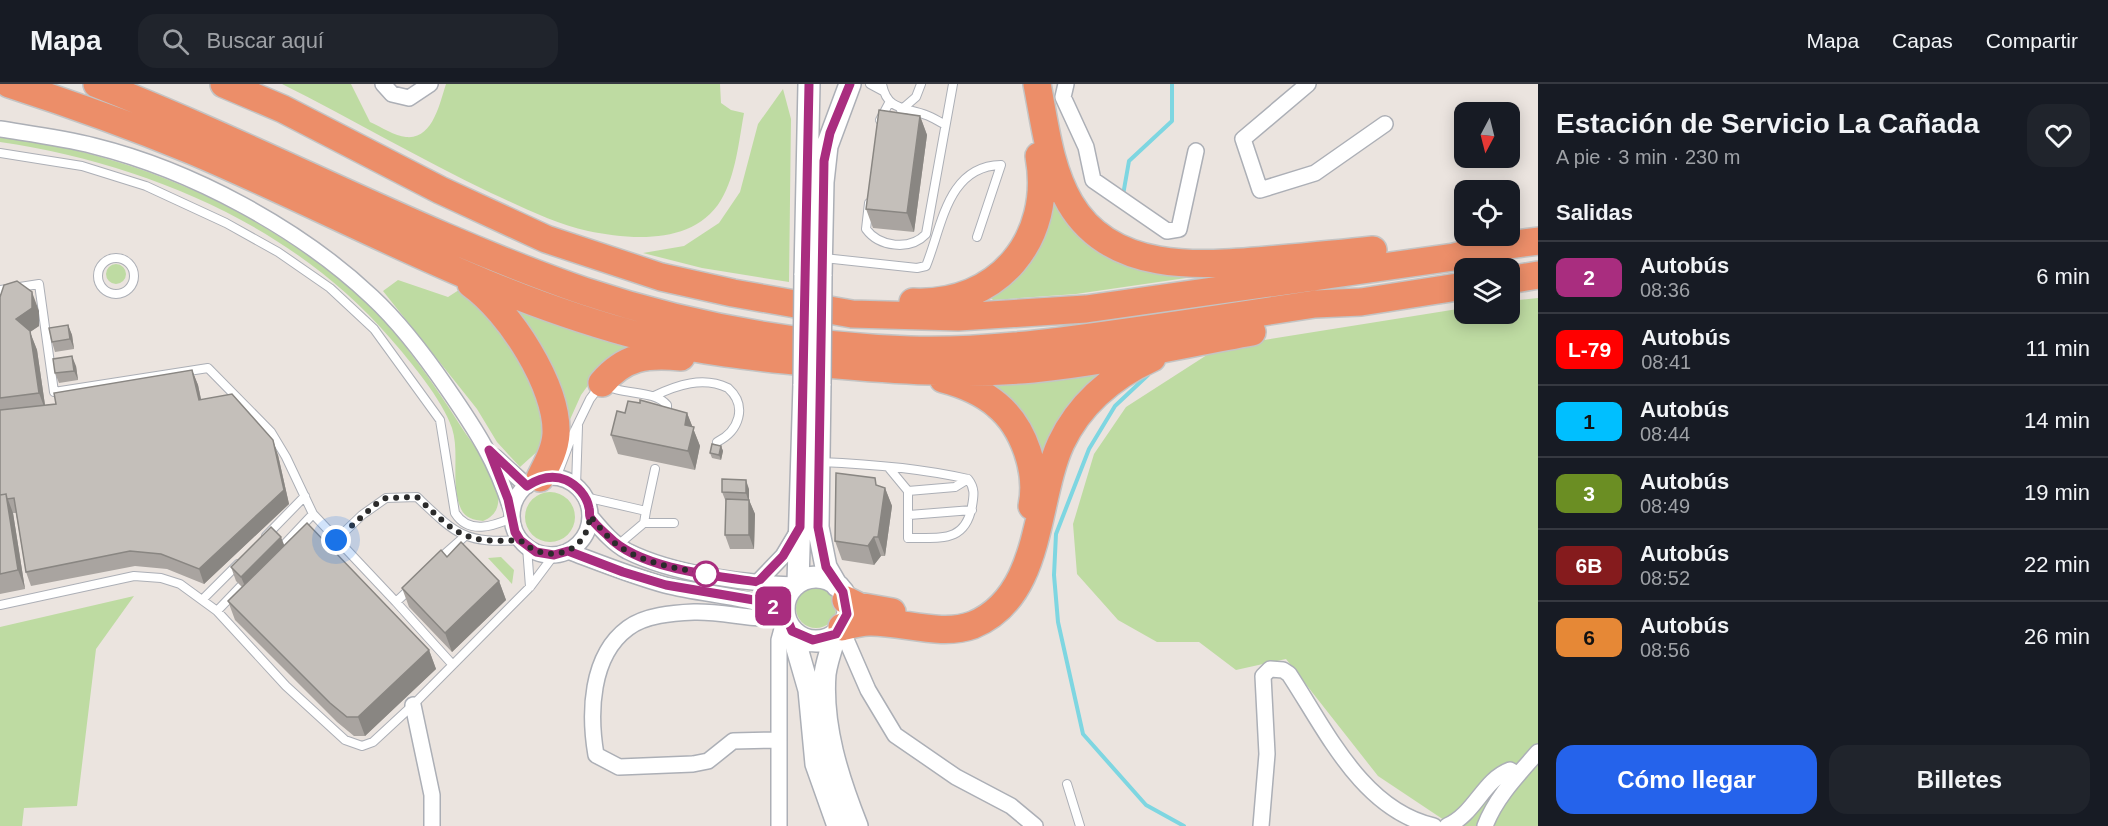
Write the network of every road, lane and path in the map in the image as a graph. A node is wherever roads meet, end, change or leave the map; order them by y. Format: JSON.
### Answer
{"nodes":[{"id":1,"x":9,"y":84,"type":"edge"},
{"id":2,"x":97,"y":84,"type":"edge"},
{"id":3,"x":224,"y":84,"type":"edge"},
{"id":4,"x":383,"y":84,"type":"edge"},
{"id":5,"x":430,"y":84,"type":"edge"},
{"id":6,"x":809,"y":84,"type":"edge"},
{"id":7,"x":850,"y":84,"type":"edge"},
{"id":8,"x":870,"y":84,"type":"edge"},
{"id":9,"x":921,"y":84,"type":"edge"},
{"id":10,"x":953,"y":84,"type":"edge"},
{"id":11,"x":1026,"y":84,"type":"edge"},
{"id":12,"x":1037,"y":84,"type":"edge"},
{"id":13,"x":1066,"y":84,"type":"edge"},
{"id":14,"x":1308,"y":84,"type":"edge"},
{"id":15,"x":883,"y":87,"type":"edge"},
{"id":16,"x":889,"y":103,"type":"junction"},
{"id":17,"x":901,"y":110,"type":"junction"},
{"id":18,"x":944,"y":124,"type":"junction"},
{"id":19,"x":1385,"y":124,"type":"dead end"},
{"id":20,"x":0,"y":129,"type":"edge"},
{"id":21,"x":877,"y":134,"type":"edge"},
{"id":22,"x":1196,"y":151,"type":"dead end"},
{"id":23,"x":0,"y":153,"type":"edge"},
{"id":24,"x":870,"y":194,"type":"edge"},
{"id":25,"x":977,"y":237,"type":"dead end"},
{"id":26,"x":1538,"y":240,"type":"edge"},
{"id":27,"x":1488,"y":248,"type":"junction"},
{"id":28,"x":445,"y":266,"type":"junction"},
{"id":29,"x":816,"y":270,"type":"junction"},
{"id":30,"x":1538,"y":275,"type":"edge"},
{"id":31,"x":1520,"y":278,"type":"edge"},
{"id":32,"x":134,"y":280,"type":"joint"},
{"id":33,"x":1454,"y":288,"type":"edge"},
{"id":34,"x":0,"y":290,"type":"edge"},
{"id":35,"x":1361,"y":302,"type":"junction"},
{"id":36,"x":797,"y":304,"type":"junction"},
{"id":37,"x":1180,"y":345,"type":"junction"},
{"id":38,"x":757,"y":358,"type":"junction"},
{"id":39,"x":913,"y":372,"type":"junction"},
{"id":40,"x":602,"y":383,"type":"junction"},
{"id":41,"x":812,"y":384,"type":"junction"},
{"id":42,"x":654,"y":396,"type":"junction"},
{"id":43,"x":666,"y":421,"type":"edge"},
{"id":44,"x":578,"y":426,"type":"junction"},
{"id":45,"x":717,"y":442,"type":"dead end"},
{"id":46,"x":489,"y":450,"type":"junction"},
{"id":47,"x":819,"y":462,"type":"junction"},
{"id":48,"x":889,"y":468,"type":"junction"},
{"id":49,"x":656,"y":469,"type":"dead end"},
{"id":50,"x":968,"y":479,"type":"junction"},
{"id":51,"x":541,"y":480,"type":"junction"},
{"id":52,"x":580,"y":491,"type":"junction"},
{"id":53,"x":908,"y":491,"type":"junction"},
{"id":54,"x":305,"y":496,"type":"junction"},
{"id":55,"x":972,"y":510,"type":"junction"},
{"id":56,"x":646,"y":511,"type":"junction"},
{"id":57,"x":313,"y":514,"type":"junction"},
{"id":58,"x":512,"y":515,"type":"junction"},
{"id":59,"x":909,"y":515,"type":"junction"},
{"id":60,"x":590,"y":516,"type":"junction"},
{"id":61,"x":644,"y":523,"type":"junction"},
{"id":62,"x":674,"y":523,"type":"dead end"},
{"id":63,"x":800,"y":527,"type":"junction"},
{"id":64,"x":464,"y":537,"type":"junction"},
{"id":65,"x":336,"y":540,"type":"junction"},
{"id":66,"x":258,"y":544,"type":"edge"},
{"id":67,"x":524,"y":544,"type":"junction"},
{"id":68,"x":618,"y":545,"type":"junction"},
{"id":69,"x":282,"y":547,"type":"edge"},
{"id":70,"x":561,"y":553,"type":"junction"},
{"id":71,"x":242,"y":560,"type":"edge"},
{"id":72,"x":428,"y":570,"type":"edge"},
{"id":73,"x":420,"y":578,"type":"edge"},
{"id":74,"x":758,"y":582,"type":"junction"},
{"id":75,"x":796,"y":583,"type":"junction"},
{"id":76,"x":242,"y":586,"type":"edge"},
{"id":77,"x":530,"y":587,"type":"junction"},
{"id":78,"x":842,"y":593,"type":"junction"},
{"id":79,"x":203,"y":599,"type":"junction"},
{"id":80,"x":396,"y":603,"type":"junction"},
{"id":81,"x":0,"y":605,"type":"edge"},
{"id":82,"x":217,"y":611,"type":"junction"},
{"id":83,"x":787,"y":621,"type":"junction"},
{"id":84,"x":839,"y":630,"type":"junction"},
{"id":85,"x":452,"y":664,"type":"junction"},
{"id":86,"x":413,"y":705,"type":"junction"},
{"id":87,"x":778,"y":740,"type":"junction"},
{"id":88,"x":1538,"y":752,"type":"edge"},
{"id":89,"x":1517,"y":774,"type":"junction"},
{"id":90,"x":1067,"y":784,"type":"dead end"},
{"id":91,"x":853,"y":817,"type":"edge"},
{"id":92,"x":432,"y":826,"type":"edge"},
{"id":93,"x":779,"y":826,"type":"edge"},
{"id":94,"x":838,"y":826,"type":"edge"},
{"id":95,"x":870,"y":826,"type":"edge"},
{"id":96,"x":1035,"y":826,"type":"edge"},
{"id":97,"x":1080,"y":826,"type":"edge"},
{"id":98,"x":1261,"y":826,"type":"edge"},
{"id":99,"x":1434,"y":826,"type":"edge"},
{"id":100,"x":1448,"y":826,"type":"edge"},
{"id":101,"x":1485,"y":826,"type":"edge"}],
"edges":[{"from":1,"to":28,"type":"highway"},
{"from":2,"to":35,"type":"highway"},
{"from":3,"to":36,"type":"highway"},
{"from":4,"to":5,"type":"street"},
{"from":6,"to":29,"type":"main road"},
{"from":7,"to":29,"type":"main road"},
{"from":8,"to":15,"type":"lane"},
{"from":9,"to":17,"type":"lane"},
{"from":10,"to":18,"type":"lane"},
{"from":11,"to":36,"type":"highway"},
{"from":12,"to":27,"type":"highway"},
{"from":13,"to":22,"type":"street"},
{"from":14,"to":19,"type":"street"},
{"from":15,"to":16,"type":"lane"},
{"from":16,"to":17,"type":"lane"},
{"from":16,"to":21,"type":"lane"},
{"from":17,"to":18,"type":"lane"},
{"from":18,"to":24,"type":"lane"},
{"from":20,"to":46,"type":"street"},
{"from":23,"to":58,"type":"lane"},
{"from":25,"to":29,"type":"lane"},
{"from":26,"to":27,"type":"highway"},
{"from":27,"to":36,"type":"highway"},
{"from":28,"to":38,"type":"highway"},
{"from":28,"to":51,"type":"highway"},
{"from":29,"to":41,"type":"main road","bridge":true},
{"from":30,"to":31,"type":"highway"},
{"from":32,"to":32,"type":"lane"},
{"from":33,"to":35,"type":"highway"},
{"from":34,"to":54,"type":"lane"},
{"from":35,"to":37,"type":"highway"},
{"from":37,"to":39,"type":"highway"},
{"from":37,"to":84,"type":"highway"},
{"from":38,"to":39,"type":"highway"},
{"from":38,"to":40,"type":"highway"},
{"from":39,"to":78,"type":"highway"},
{"from":40,"to":42,"type":"lane"},
{"from":40,"to":44,"type":"lane"},
{"from":41,"to":47,"type":"main road"},
{"from":41,"to":63,"type":"main road"},
{"from":42,"to":43,"type":"lane"},
{"from":42,"to":45,"type":"lane"},
{"from":44,"to":51,"type":"lane"},
{"from":44,"to":52,"type":"lane"},
{"from":46,"to":51,"type":"street"},
{"from":46,"to":58,"type":"street"},
{"from":47,"to":48,"type":"lane"},
{"from":47,"to":78,"type":"main road"},
{"from":48,"to":50,"type":"lane"},
{"from":48,"to":53,"type":"lane"},
{"from":49,"to":56,"type":"lane"},
{"from":50,"to":53,"type":"lane"},
{"from":50,"to":55,"type":"lane"},
{"from":51,"to":52,"type":"street"},
{"from":51,"to":58,"type":"street"},
{"from":52,"to":56,"type":"lane"},
{"from":52,"to":60,"type":"street"},
{"from":53,"to":59,"type":"lane"},
{"from":54,"to":57,"type":"lane"},
{"from":54,"to":66,"type":"lane"},
{"from":55,"to":59,"type":"lane"},
{"from":55,"to":59,"type":"lane"},
{"from":56,"to":61,"type":"lane"},
{"from":57,"to":65,"type":"lane"},
{"from":57,"to":69,"type":"lane"},
{"from":58,"to":67,"type":"street"},
{"from":60,"to":68,"type":"street"},
{"from":60,"to":70,"type":"street"},
{"from":61,"to":62,"type":"lane"},
{"from":61,"to":68,"type":"lane"},
{"from":63,"to":74,"type":"street"},
{"from":63,"to":75,"type":"main road"},
{"from":64,"to":65,"type":"lane"},
{"from":64,"to":67,"type":"lane"},
{"from":64,"to":72,"type":"lane"},
{"from":65,"to":80,"type":"lane"},
{"from":67,"to":70,"type":"street"},
{"from":67,"to":77,"type":"lane"},
{"from":68,"to":74,"type":"street"},
{"from":70,"to":77,"type":"lane"},
{"from":70,"to":83,"type":"street"},
{"from":71,"to":79,"type":"lane"},
{"from":73,"to":80,"type":"lane"},
{"from":74,"to":75,"type":"street"},
{"from":75,"to":78,"type":"main road"},
{"from":75,"to":83,"type":"main road"},
{"from":76,"to":82,"type":"lane"},
{"from":77,"to":85,"type":"lane"},
{"from":78,"to":84,"type":"main road"},
{"from":79,"to":81,"type":"lane"},
{"from":79,"to":82,"type":"lane"},
{"from":80,"to":85,"type":"lane"},
{"from":82,"to":86,"type":"lane"},
{"from":83,"to":84,"type":"main road"},
{"from":83,"to":87,"type":"street"},
{"from":83,"to":87,"type":"street"},
{"from":83,"to":94,"type":"main road"},
{"from":84,"to":91,"type":"main road"},
{"from":84,"to":96,"type":"street"},
{"from":85,"to":86,"type":"lane"},
{"from":86,"to":92,"type":"street"},
{"from":87,"to":93,"type":"street"},
{"from":88,"to":89,"type":"street"},
{"from":89,"to":100,"type":"street"},
{"from":89,"to":101,"type":"street"},
{"from":90,"to":97,"type":"lane"},
{"from":91,"to":95,"type":"street"},
{"from":98,"to":99,"type":"street"}]}
